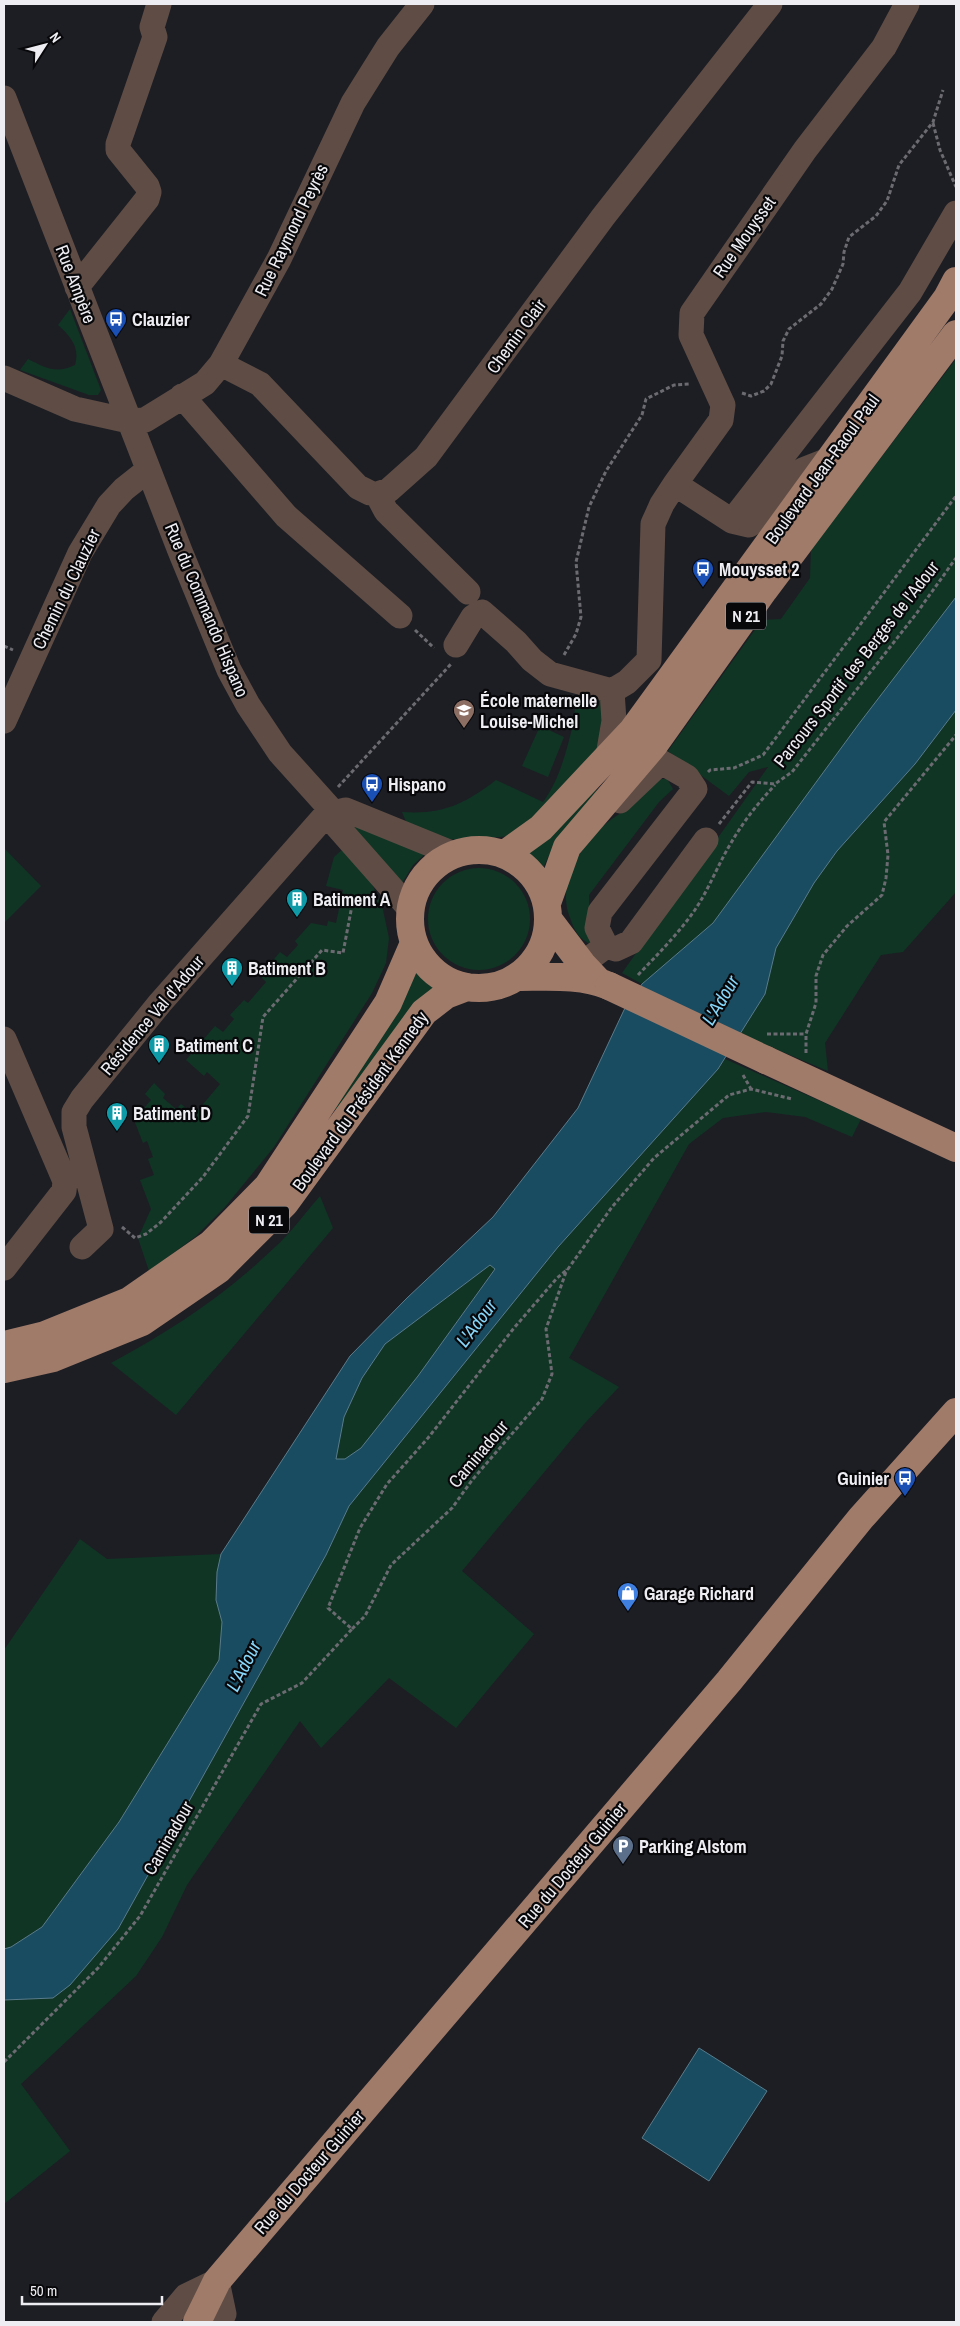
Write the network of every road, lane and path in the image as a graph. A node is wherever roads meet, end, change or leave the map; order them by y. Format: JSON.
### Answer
{"nodes":[{"id":1,"x":159,"y":4,"type":"edge"},
{"id":2,"x":422,"y":4,"type":"edge"},
{"id":3,"x":770,"y":4,"type":"edge"},
{"id":4,"x":907,"y":4,"type":"edge"},
{"id":5,"x":4,"y":98,"type":"edge"},
{"id":6,"x":933,"y":122,"type":"dead end"},
{"id":7,"x":956,"y":187,"type":"edge"},
{"id":8,"x":956,"y":213,"type":"edge"},
{"id":9,"x":956,"y":281,"type":"edge"},
{"id":10,"x":77,"y":287,"type":"junction"},
{"id":11,"x":956,"y":334,"type":"edge"},
{"id":12,"x":221,"y":364,"type":"junction"},
{"id":13,"x":4,"y":378,"type":"edge"},
{"id":14,"x":205,"y":383,"type":"junction"},
{"id":15,"x":182,"y":396,"type":"junction"},
{"id":16,"x":199,"y":414,"type":"junction"},
{"id":17,"x":129,"y":422,"type":"junction"},
{"id":18,"x":831,"y":459,"type":"junction"},
{"id":19,"x":148,"y":470,"type":"junction"},
{"id":20,"x":675,"y":484,"type":"junction"},
{"id":21,"x":377,"y":494,"type":"junction"},
{"id":22,"x":956,"y":496,"type":"edge"},
{"id":23,"x":732,"y":521,"type":"junction"},
{"id":24,"x":956,"y":558,"type":"edge"},
{"id":25,"x":468,"y":592,"type":"dead end"},
{"id":26,"x":400,"y":616,"type":"joint"},
{"id":27,"x":446,"y":650,"type":"junction"},
{"id":28,"x":612,"y":691,"type":"junction"},
{"id":29,"x":4,"y":721,"type":"edge"},
{"id":30,"x":608,"y":756,"type":"junction"},
{"id":31,"x":775,"y":784,"type":"junction"},
{"id":32,"x":695,"y":789,"type":"junction"},
{"id":33,"x":330,"y":808,"type":"junction"},
{"id":34,"x":595,"y":814,"type":"junction"},
{"id":35,"x":706,"y":840,"type":"joint"},
{"id":36,"x":454,"y":854,"type":"junction"},
{"id":37,"x":505,"y":854,"type":"junction"},
{"id":38,"x":353,"y":900,"type":"dead end"},
{"id":39,"x":410,"y":909,"type":"junction"},
{"id":40,"x":547,"y":911,"type":"junction"},
{"id":41,"x":414,"y":943,"type":"junction"},
{"id":42,"x":606,"y":946,"type":"junction"},
{"id":43,"x":638,"y":974,"type":"dead end"},
{"id":44,"x":518,"y":977,"type":"junction"},
{"id":45,"x":597,"y":977,"type":"junction"},
{"id":46,"x":467,"y":987,"type":"junction"},
{"id":47,"x":806,"y":1034,"type":"dead end"},
{"id":48,"x":4,"y":1039,"type":"edge"},
{"id":49,"x":768,"y":1047,"type":"junction"},
{"id":50,"x":896,"y":1120,"type":"junction"},
{"id":51,"x":956,"y":1148,"type":"edge"},
{"id":52,"x":956,"y":1169,"type":"edge"},
{"id":53,"x":122,"y":1227,"type":"dead end"},
{"id":54,"x":82,"y":1247,"type":"dead end"},
{"id":55,"x":4,"y":1268,"type":"edge"},
{"id":56,"x":568,"y":1269,"type":"dead end"},
{"id":57,"x":514,"y":1328,"type":"dead end"},
{"id":58,"x":4,"y":1345,"type":"edge"},
{"id":59,"x":4,"y":1369,"type":"edge"},
{"id":60,"x":956,"y":1412,"type":"edge"},
{"id":61,"x":352,"y":1630,"type":"junction"},
{"id":62,"x":4,"y":2062,"type":"edge"},
{"id":63,"x":217,"y":2281,"type":"junction"},
{"id":64,"x":164,"y":2322,"type":"edge"},
{"id":65,"x":197,"y":2322,"type":"edge"},
{"id":66,"x":220,"y":2322,"type":"edge"}],
"edges":[{"from":1,"to":10,"type":"street"},
{"from":2,"to":12,"type":"street","name":"Rue Raymond Peyrès"},
{"from":3,"to":21,"type":"street","name":"Chemin Clair"},
{"from":4,"to":20,"type":"street","name":"Rue Mouysset"},
{"from":5,"to":10,"type":"street","name":"Rue Ampère"},
{"from":6,"to":7,"type":"path"},
{"from":8,"to":23,"type":"street"},
{"from":9,"to":18,"type":"main road","name":"Boulevard Jean-Raoul Paul","number":"N 21"},
{"from":10,"to":17,"type":"street","name":"Rue Ampère"},
{"from":11,"to":34,"type":"main road","name":"Boulevard Jean-Raoul Paul","number":"N 21"},
{"from":12,"to":14,"type":"street","name":"Rue Raymond Peyrès"},
{"from":12,"to":21,"type":"street"},
{"from":13,"to":17,"type":"street"},
{"from":14,"to":15,"type":"street","name":"Rue Raymond Peyrès"},
{"from":14,"to":16,"type":"street"},
{"from":15,"to":16,"type":"street"},
{"from":15,"to":17,"type":"street","name":"Rue Raymond Peyrès"},
{"from":16,"to":26,"type":"street"},
{"from":17,"to":19,"type":"street","name":"Rue Ampère"},
{"from":18,"to":23,"type":"street"},
{"from":18,"to":30,"type":"main road","name":"Boulevard Jean-Raoul Paul","number":"N 21"},
{"from":19,"to":29,"type":"street","name":"Chemin du Clauzier"},
{"from":19,"to":33,"type":"street","name":"Rue du Commando Hispano"},
{"from":20,"to":23,"type":"street"},
{"from":20,"to":28,"type":"street","name":"Rue Mouysset"},
{"from":21,"to":25,"type":"street"},
{"from":22,"to":32,"type":"path"},
{"from":24,"to":31,"type":"path","name":"Parcours Sportif des Berges de l'Adour"},
{"from":26,"to":27,"type":"path"},
{"from":27,"to":28,"type":"street"},
{"from":27,"to":33,"type":"path"},
{"from":28,"to":30,"type":"street"},
{"from":30,"to":37,"type":"main road","name":"Boulevard Jean-Raoul Paul","number":"N 21"},
{"from":31,"to":35,"type":"path","name":"Parcours Sportif des Berges de l'Adour"},
{"from":31,"to":43,"type":"path","name":"Parcours Sportif des Berges de l'Adour"},
{"from":32,"to":34,"type":"street"},
{"from":32,"to":42,"type":"street"},
{"from":33,"to":36,"type":"street"},
{"from":33,"to":39,"type":"street","name":"Rue du Commando Hispano"},
{"from":33,"to":54,"type":"street","name":"Résidence Val d'Adour"},
{"from":34,"to":40,"type":"main road","name":"Boulevard Jean-Raoul Paul","number":"N 21"},
{"from":35,"to":42,"type":"street"},
{"from":36,"to":37,"type":"main road"},
{"from":36,"to":39,"type":"main road"},
{"from":37,"to":40,"type":"main road"},
{"from":38,"to":53,"type":"path"},
{"from":39,"to":41,"type":"main road"},
{"from":40,"to":44,"type":"main road"},
{"from":40,"to":45,"type":"main road"},
{"from":41,"to":46,"type":"main road"},
{"from":41,"to":58,"type":"main road","name":"Boulevard du Président Kennedy","number":"N 21"},
{"from":42,"to":45,"type":"street"},
{"from":44,"to":45,"type":"main road"},
{"from":44,"to":46,"type":"main road"},
{"from":45,"to":49,"type":"main road","bridge":true},
{"from":46,"to":59,"type":"main road","name":"Boulevard du Président Kennedy","number":"N 21"},
{"from":47,"to":49,"type":"path"},
{"from":48,"to":55,"type":"street"},
{"from":49,"to":50,"type":"main road"},
{"from":50,"to":51,"type":"main road"},
{"from":50,"to":52,"type":"main road"},
{"from":56,"to":61,"type":"path","name":"Caminadour"},
{"from":57,"to":61,"type":"path"},
{"from":60,"to":63,"type":"main road","name":"Rue du Docteur Guinier"},
{"from":61,"to":62,"type":"path","name":"Caminadour"},
{"from":63,"to":64,"type":"street"},
{"from":63,"to":65,"type":"main road","name":"Rue du Docteur Guinier"},
{"from":63,"to":66,"type":"street"}]}
